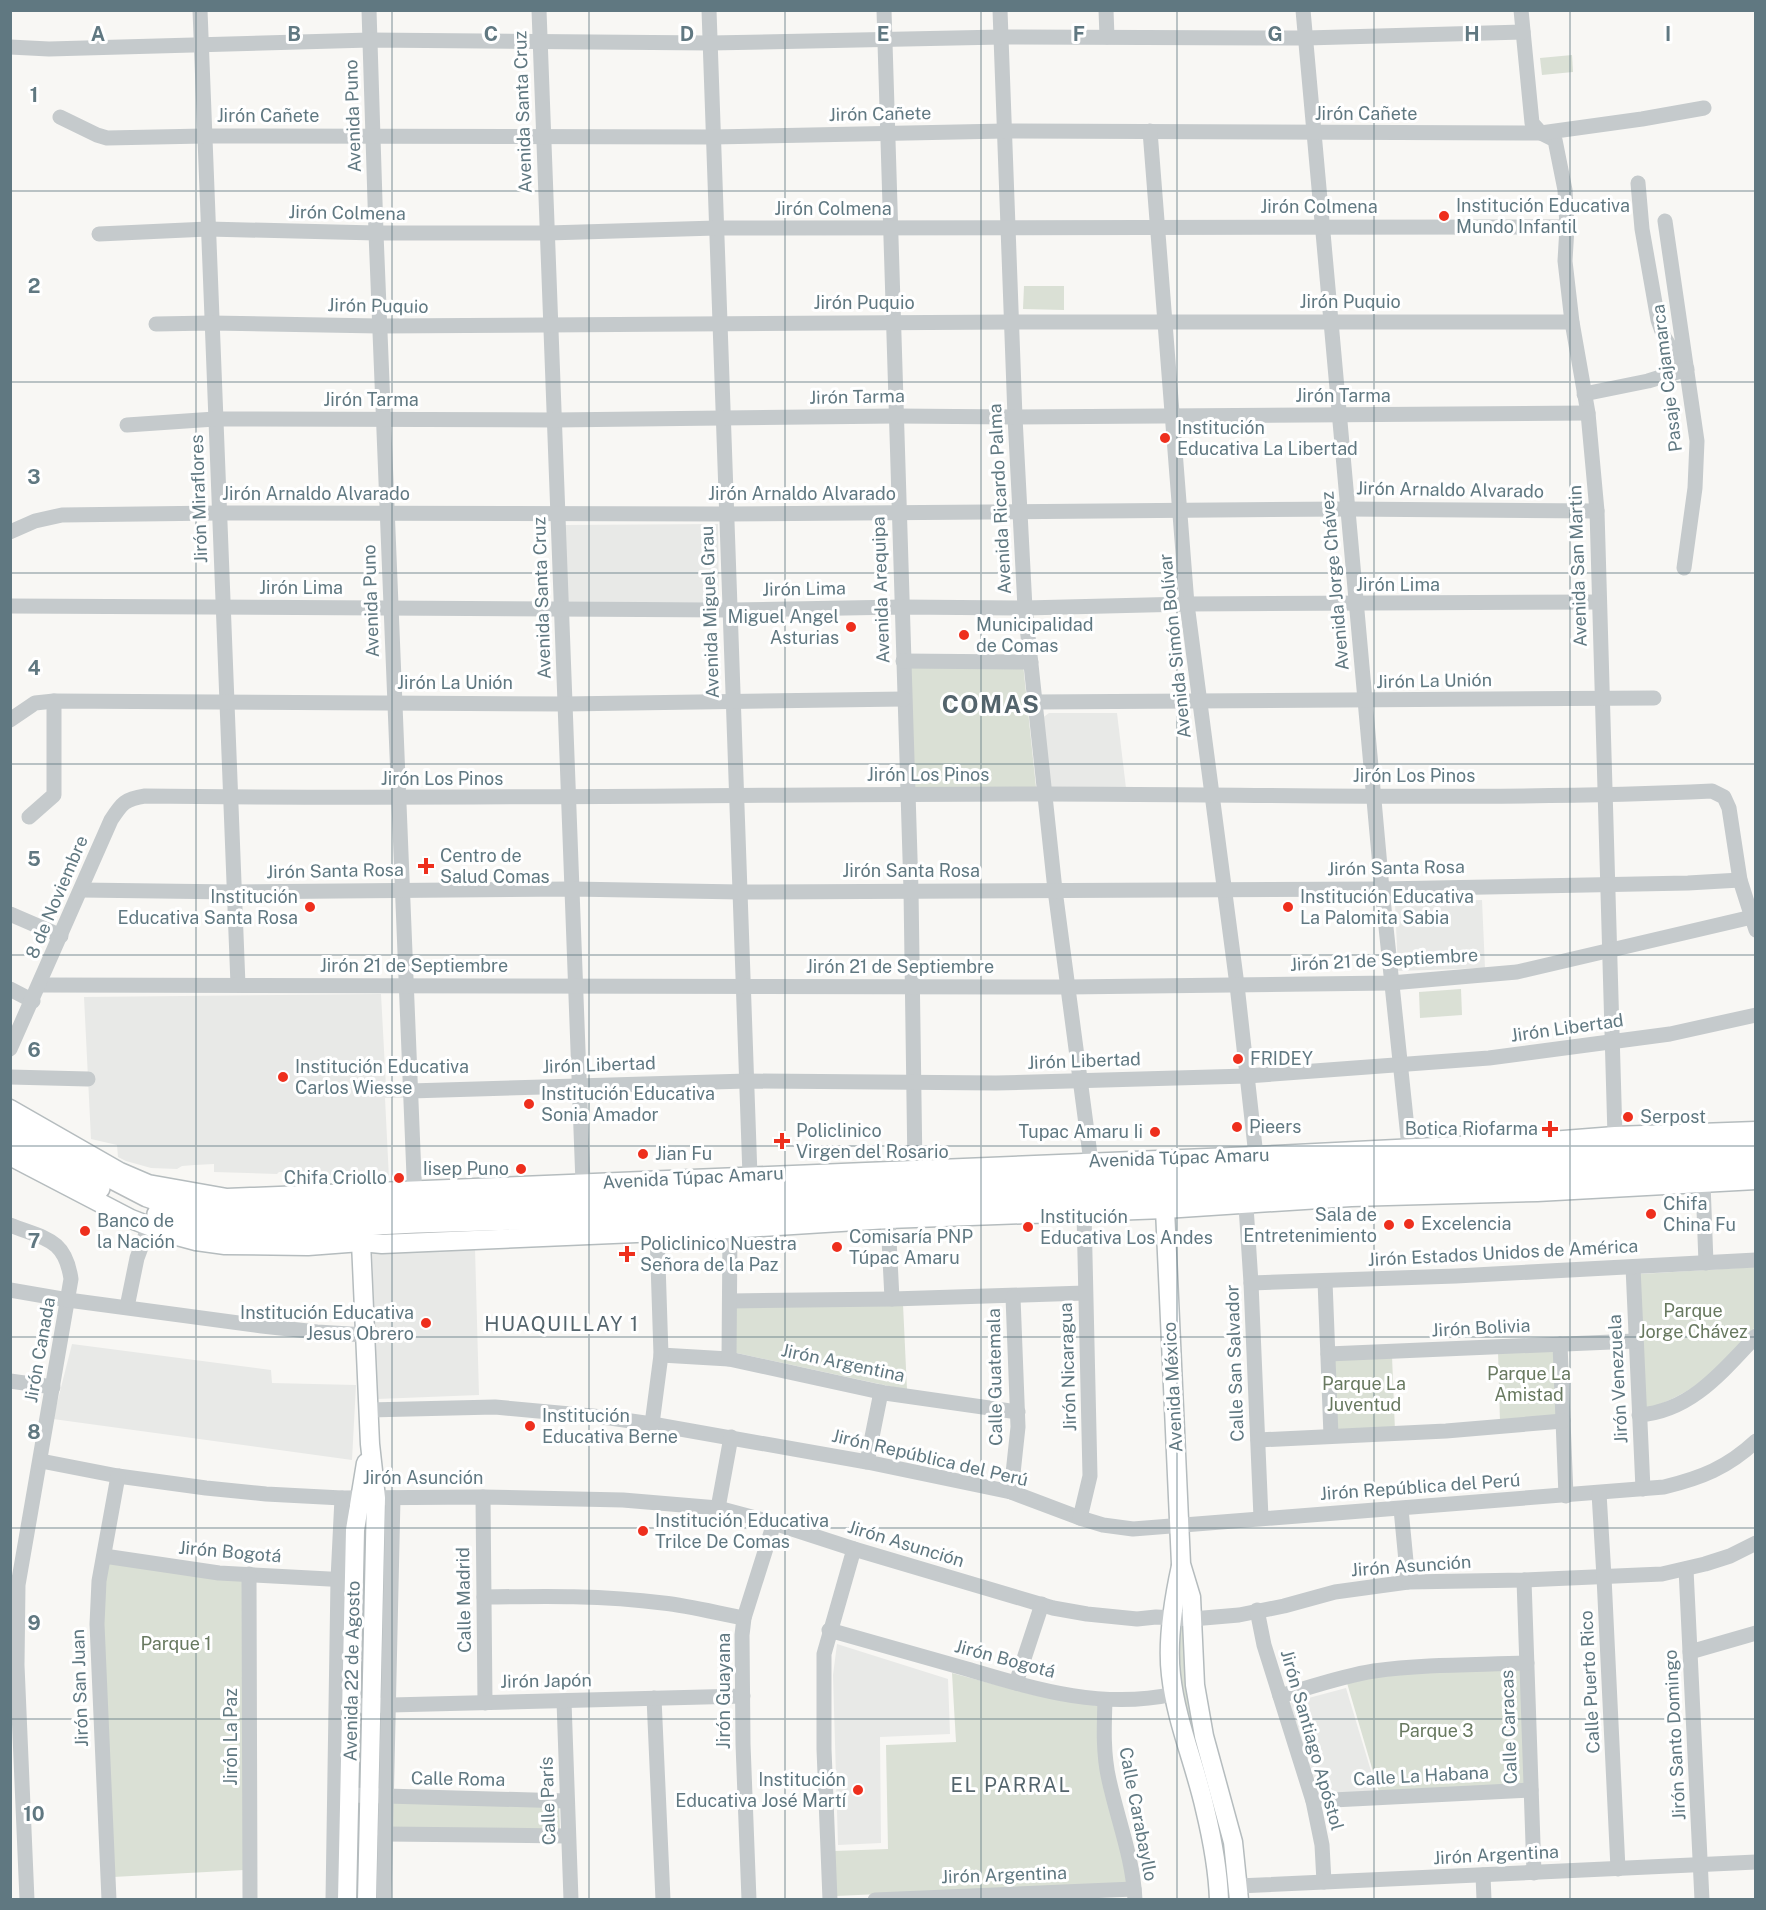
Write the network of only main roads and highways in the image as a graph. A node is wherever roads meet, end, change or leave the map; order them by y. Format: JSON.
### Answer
{"nodes":[{"id":1,"x":10,"y":1109,"type":"edge"},
{"id":2,"x":10,"y":1125,"type":"edge"},
{"id":3,"x":1755,"y":1131,"type":"edge"},
{"id":4,"x":10,"y":1143,"type":"edge"},
{"id":5,"x":1755,"y":1147,"type":"edge"},
{"id":6,"x":10,"y":1156,"type":"edge"},
{"id":7,"x":1755,"y":1165,"type":"edge"},
{"id":8,"x":1755,"y":1180,"type":"edge"},
{"id":9,"x":415,"y":1206,"type":"junction"},
{"id":10,"x":1165,"y":1209,"type":"junction"},
{"id":11,"x":701,"y":1214,"type":"junction"},
{"id":12,"x":836,"y":1222,"type":"junction"},
{"id":13,"x":361,"y":1242,"type":"junction"},
{"id":14,"x":368,"y":1498,"type":"junction"},
{"id":15,"x":1181,"y":1564,"type":"junction"},
{"id":16,"x":1239,"y":1893,"type":"edge"},
{"id":17,"x":347,"y":1899,"type":"edge"},
{"id":18,"x":367,"y":1899,"type":"edge"},
{"id":19,"x":1219,"y":1899,"type":"edge"}],
"edges":[{"from":1,"to":9,"type":"main road","name":"Avenida Túpac Amaru"},
{"from":2,"to":9,"type":"highway","name":"Avenida Túpac Amaru"},
{"from":3,"to":9,"type":"main road","name":"Avenida Túpac Amaru"},
{"from":4,"to":9,"type":"highway","name":"Avenida Túpac Amaru"},
{"from":5,"to":9,"type":"highway","name":"Avenida Túpac Amaru"},
{"from":6,"to":13,"type":"main road"},
{"from":7,"to":11,"type":"highway","name":"Avenida Túpac Amaru"},
{"from":8,"to":10,"type":"main road"},
{"from":9,"to":11,"type":"highway","name":"Avenida Túpac Amaru"},
{"from":10,"to":12,"type":"main road"},
{"from":10,"to":15,"type":"main road","name":"Avenida México"},
{"from":11,"to":12,"type":"highway"},
{"from":12,"to":13,"type":"main road"},
{"from":13,"to":14,"type":"main road","name":"Avenida 22 de Agosto"},
{"from":14,"to":17,"type":"main road","name":"Avenida 22 de Agosto"},
{"from":14,"to":18,"type":"main road","name":"Avenida 22 de Agosto"},
{"from":15,"to":16,"type":"main road","name":"Avenida México"},
{"from":15,"to":19,"type":"main road","name":"Avenida México"}]}
